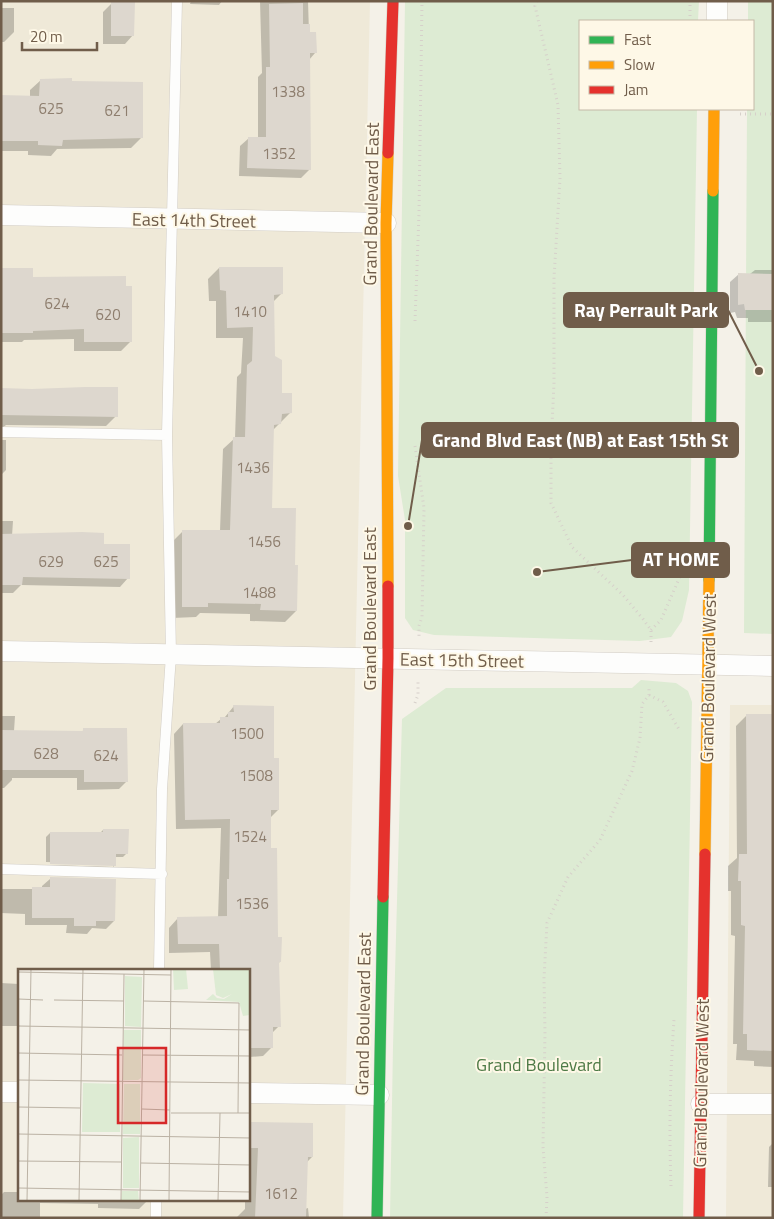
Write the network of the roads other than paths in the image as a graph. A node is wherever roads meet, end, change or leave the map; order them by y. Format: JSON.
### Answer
{"nodes":[{"id":1,"x":177,"y":1,"type":"edge"},
{"id":2,"x":393,"y":1,"type":"edge"},
{"id":3,"x":717,"y":1,"type":"edge"},
{"id":4,"x":717,"y":20,"type":"edge"},
{"id":5,"x":714,"y":111,"type":"edge"},
{"id":6,"x":1,"y":216,"type":"edge"},
{"id":7,"x":173,"y":220,"type":"junction"},
{"id":8,"x":386,"y":223,"type":"junction"},
{"id":9,"x":1,"y":432,"type":"edge"},
{"id":10,"x":167,"y":435,"type":"junction"},
{"id":11,"x":1,"y":651,"type":"edge"},
{"id":12,"x":171,"y":655,"type":"junction"},
{"id":13,"x":388,"y":658,"type":"junction"},
{"id":14,"x":708,"y":665,"type":"junction"},
{"id":15,"x":773,"y":666,"type":"edge"},
{"id":16,"x":1,"y":870,"type":"edge"},
{"id":17,"x":162,"y":874,"type":"junction"},
{"id":18,"x":159,"y":969,"type":"edge"},
{"id":19,"x":1,"y":1092,"type":"edge"},
{"id":20,"x":18,"y":1092,"type":"edge"},
{"id":21,"x":250,"y":1093,"type":"edge"},
{"id":22,"x":379,"y":1096,"type":"junction"},
{"id":23,"x":701,"y":1104,"type":"junction"},
{"id":24,"x":773,"y":1104,"type":"edge"},
{"id":25,"x":156,"y":1202,"type":"edge"},
{"id":26,"x":156,"y":1218,"type":"edge"},
{"id":27,"x":377,"y":1218,"type":"edge"},
{"id":28,"x":699,"y":1218,"type":"edge"}],
"edges":[{"from":1,"to":7,"type":"lane"},
{"from":2,"to":8,"type":"main road","name":"Grand Boulevard East"},
{"from":3,"to":4,"type":"street"},
{"from":5,"to":14,"type":"main road","name":"Grand Boulevard West"},
{"from":6,"to":7,"type":"street","name":"East 14th Street"},
{"from":7,"to":8,"type":"street","name":"East 14th Street"},
{"from":7,"to":10,"type":"lane"},
{"from":8,"to":13,"type":"main road","name":"Grand Boulevard East"},
{"from":9,"to":10,"type":"lane"},
{"from":10,"to":12,"type":"lane"},
{"from":11,"to":12,"type":"street","name":"East 15th Street"},
{"from":12,"to":13,"type":"street","name":"East 15th Street"},
{"from":12,"to":17,"type":"lane"},
{"from":13,"to":14,"type":"street","name":"East 15th Street"},
{"from":13,"to":22,"type":"main road","name":"Grand Boulevard East"},
{"from":14,"to":15,"type":"street","name":"East 15th Street"},
{"from":14,"to":23,"type":"main road","name":"Grand Boulevard West"},
{"from":16,"to":17,"type":"lane"},
{"from":17,"to":18,"type":"lane"},
{"from":19,"to":20,"type":"street"},
{"from":21,"to":22,"type":"street"},
{"from":22,"to":27,"type":"main road","name":"Grand Boulevard East"},
{"from":23,"to":24,"type":"street"},
{"from":23,"to":28,"type":"main road","name":"Grand Boulevard West"},
{"from":25,"to":26,"type":"lane"}]}
